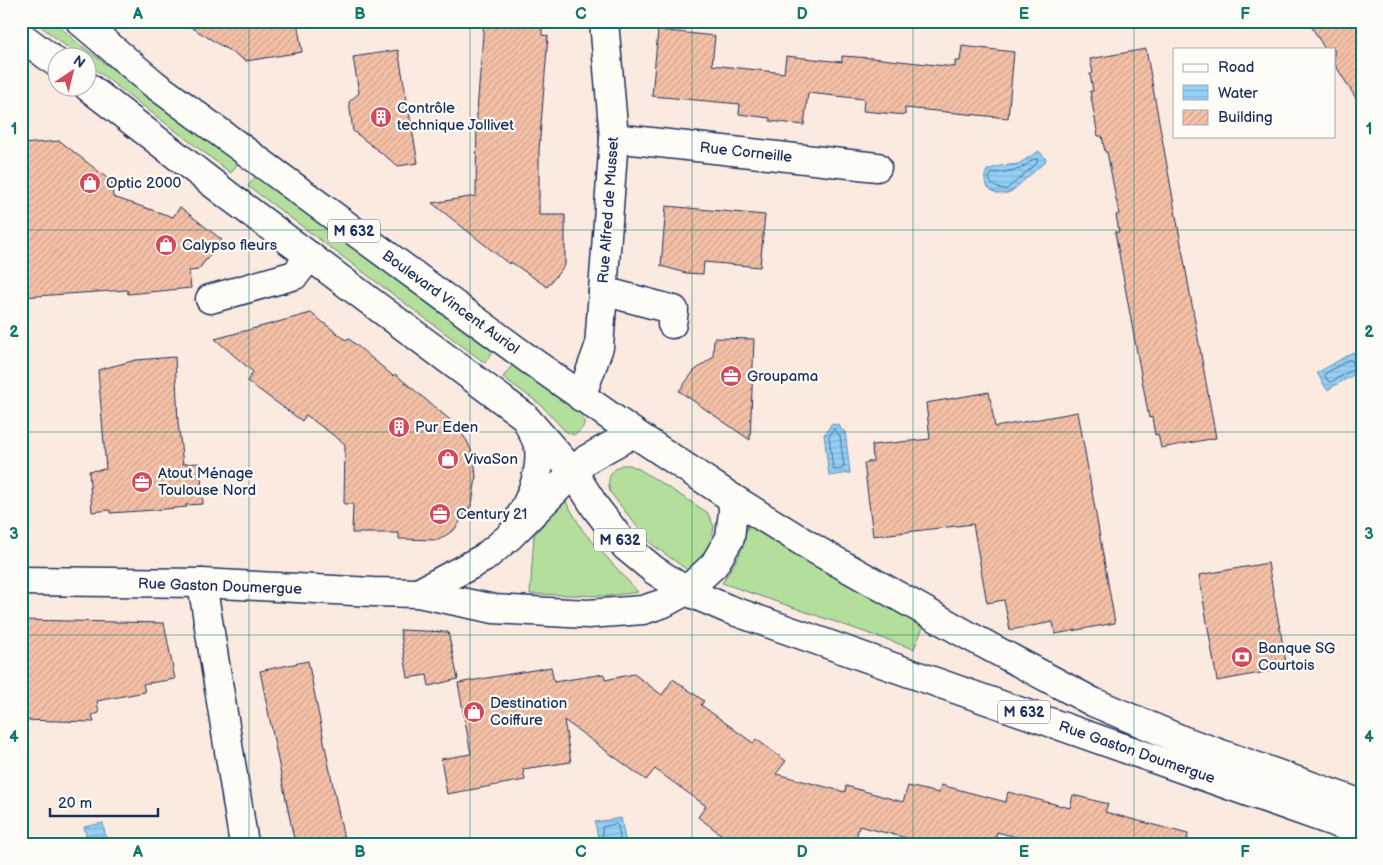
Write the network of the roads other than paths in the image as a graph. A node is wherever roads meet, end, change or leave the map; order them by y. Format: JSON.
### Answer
{"nodes":[{"id":1,"x":80,"y":21,"type":"edge"},
{"id":2,"x":604,"y":21,"type":"edge"},
{"id":3,"x":21,"y":36,"type":"edge"},
{"id":4,"x":48,"y":56,"type":"edge"},
{"id":5,"x":98,"y":95,"type":"edge"},
{"id":6,"x":614,"y":138,"type":"junction"},
{"id":7,"x":877,"y":167,"type":"dead end"},
{"id":8,"x":310,"y":256,"type":"junction"},
{"id":9,"x":603,"y":291,"type":"junction"},
{"id":10,"x":210,"y":299,"type":"dead end"},
{"id":11,"x":672,"y":324,"type":"dead end"},
{"id":12,"x":581,"y":396,"type":"junction"},
{"id":13,"x":524,"y":416,"type":"junction"},
{"id":14,"x":634,"y":433,"type":"junction"},
{"id":15,"x":573,"y":472,"type":"junction"},
{"id":16,"x":732,"y":498,"type":"junction"},
{"id":17,"x":509,"y":536,"type":"junction"},
{"id":18,"x":21,"y":581,"type":"edge"},
{"id":19,"x":202,"y":583,"type":"junction"},
{"id":20,"x":686,"y":591,"type":"junction"},
{"id":21,"x":418,"y":593,"type":"junction"},
{"id":22,"x":1362,"y":804,"type":"edge"},
{"id":23,"x":1362,"y":832,"type":"edge"},
{"id":24,"x":244,"y":844,"type":"edge"}],
"edges":[{"from":1,"to":12,"type":"main road","name":"Boulevard Vincent Auriol","number":"M 632"},
{"from":2,"to":6,"type":"main road","name":"Rue Alfred de Musset"},
{"from":3,"to":4,"type":"main road"},
{"from":5,"to":8,"type":"main road","number":"M 632"},
{"from":6,"to":7,"type":"main road","name":"Rue Corneille"},
{"from":6,"to":9,"type":"main road","name":"Rue Alfred de Musset"},
{"from":8,"to":10,"type":"main road"},
{"from":8,"to":13,"type":"main road","number":"M 632"},
{"from":9,"to":11,"type":"main road"},
{"from":9,"to":12,"type":"main road","name":"Rue Alfred de Musset"},
{"from":12,"to":14,"type":"main road","name":"Boulevard Vincent Auriol","number":"M 632"},
{"from":13,"to":15,"type":"main road","number":"M 632"},
{"from":13,"to":17,"type":"main road"},
{"from":14,"to":15,"type":"main road","name":"Rue Gaston Doumergue"},
{"from":14,"to":16,"type":"main road","name":"Rue Gaston Doumergue","number":"M 632"},
{"from":15,"to":17,"type":"main road","name":"Rue Gaston Doumergue"},
{"from":15,"to":20,"type":"main road","number":"M 632"},
{"from":16,"to":20,"type":"main road","name":"Rue Gaston Doumergue"},
{"from":16,"to":22,"type":"main road","name":"Rue Gaston Doumergue","number":"M 632"},
{"from":17,"to":21,"type":"main road","name":"Rue Gaston Doumergue"},
{"from":18,"to":19,"type":"main road","name":"Rue Gaston Doumergue"},
{"from":19,"to":21,"type":"main road","name":"Rue Gaston Doumergue"},
{"from":19,"to":24,"type":"main road"},
{"from":20,"to":21,"type":"main road","name":"Rue Gaston Doumergue"},
{"from":20,"to":23,"type":"main road","name":"Rue Gaston Doumergue","number":"M 632"}]}
